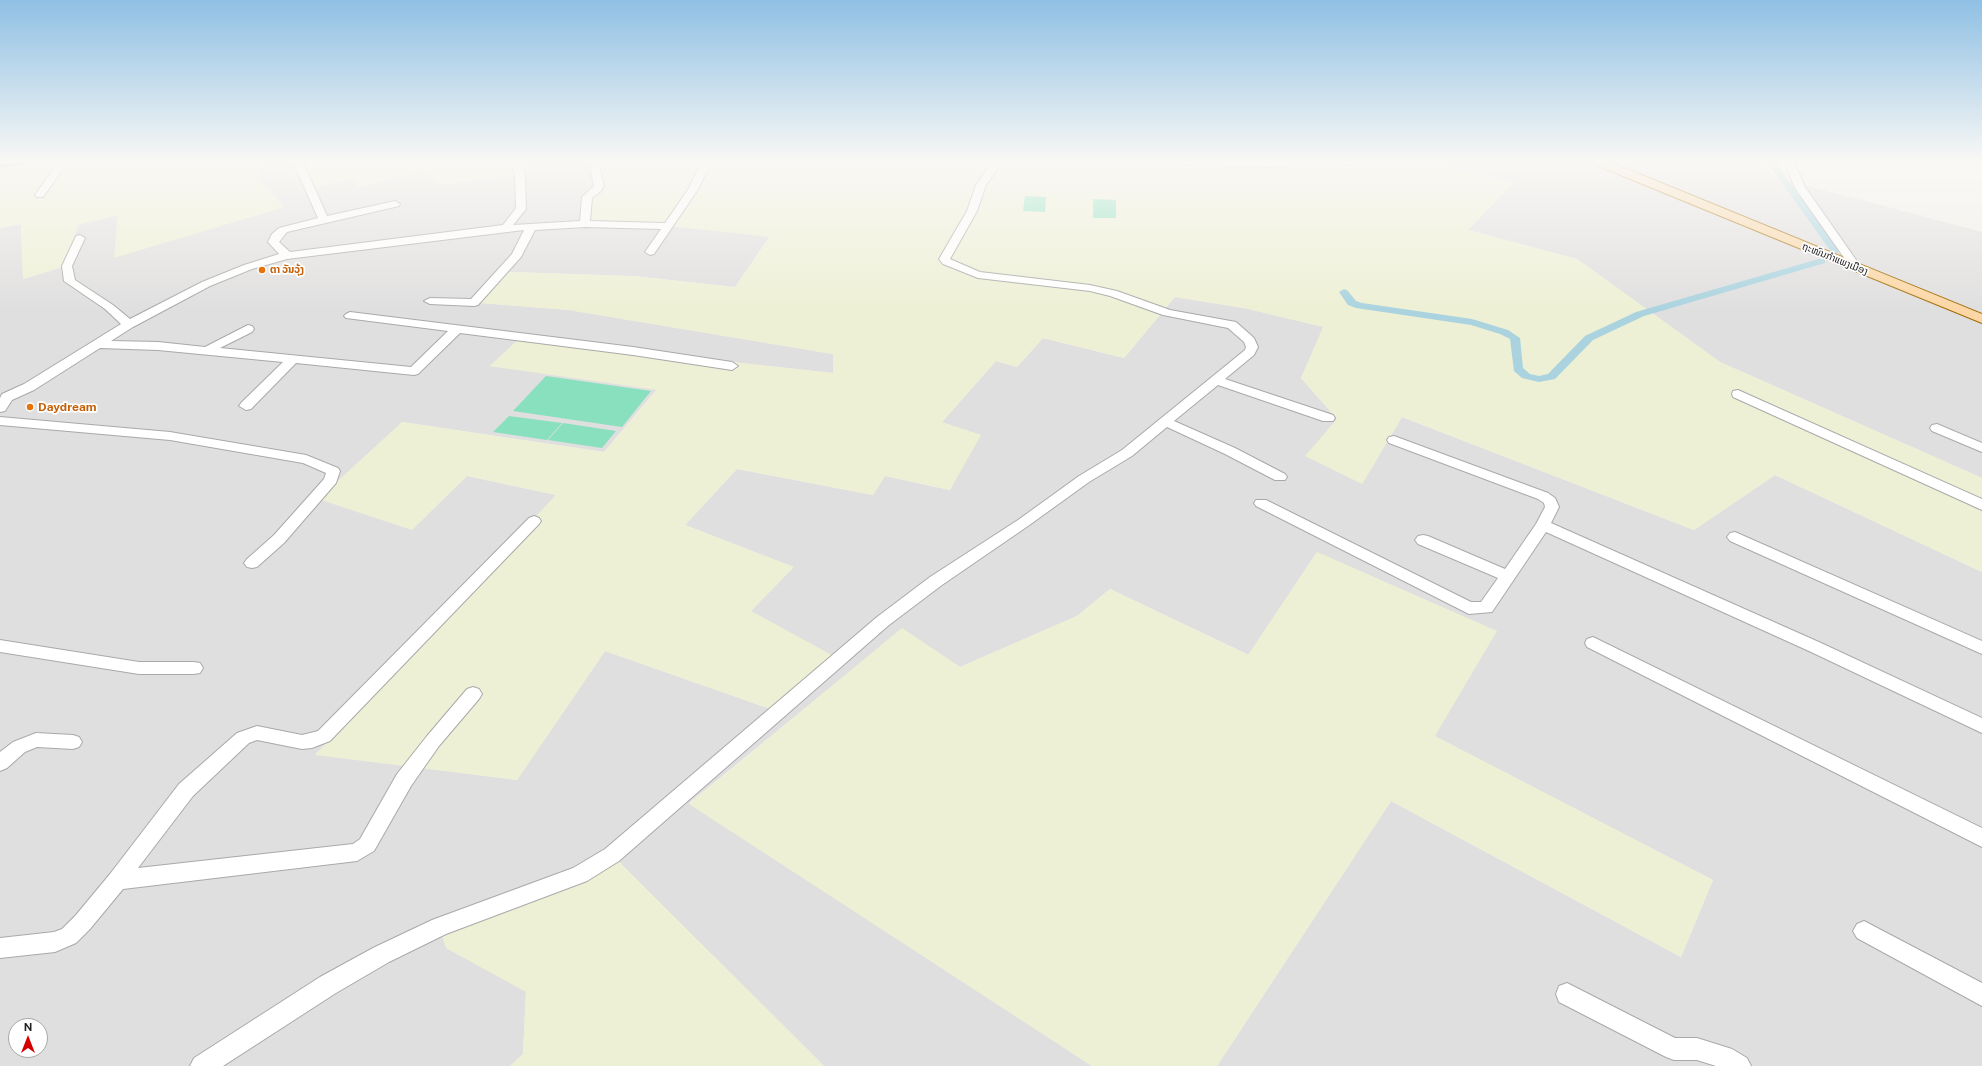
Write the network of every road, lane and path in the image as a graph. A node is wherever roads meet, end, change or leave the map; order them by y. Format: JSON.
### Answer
{"nodes":[{"id":1,"x":320,"y":212,"type":"edge"},
{"id":2,"x":361,"y":212,"type":"edge"},
{"id":3,"x":518,"y":212,"type":"edge"},
{"id":4,"x":586,"y":212,"type":"edge"},
{"id":5,"x":678,"y":212,"type":"edge"},
{"id":6,"x":972,"y":212,"type":"edge"},
{"id":7,"x":1721,"y":212,"type":"edge"},
{"id":8,"x":1819,"y":212,"type":"edge"},
{"id":9,"x":324,"y":220,"type":"junction"},
{"id":10,"x":585,"y":224,"type":"junction"},
{"id":11,"x":668,"y":226,"type":"junction"},
{"id":12,"x":531,"y":227,"type":"junction"},
{"id":13,"x":506,"y":228,"type":"junction"},
{"id":14,"x":80,"y":238,"type":"dead end"},
{"id":15,"x":650,"y":252,"type":"dead end"},
{"id":16,"x":287,"y":256,"type":"junction"},
{"id":17,"x":1856,"y":267,"type":"junction"},
{"id":18,"x":430,"y":301,"type":"dead end"},
{"id":19,"x":350,"y":316,"type":"dead end"},
{"id":20,"x":1982,"y":319,"type":"edge"},
{"id":21,"x":129,"y":324,"type":"junction"},
{"id":22,"x":457,"y":328,"type":"junction"},
{"id":23,"x":248,"y":329,"type":"dead end"},
{"id":24,"x":97,"y":344,"type":"junction"},
{"id":25,"x":206,"y":351,"type":"junction"},
{"id":26,"x":292,"y":360,"type":"junction"},
{"id":27,"x":732,"y":366,"type":"dead end"},
{"id":28,"x":1217,"y":380,"type":"junction"},
{"id":29,"x":1738,"y":394,"type":"dead end"},
{"id":30,"x":2,"y":398,"type":"edge"},
{"id":31,"x":246,"y":406,"type":"dead end"},
{"id":32,"x":1328,"y":418,"type":"dead end"},
{"id":33,"x":0,"y":421,"type":"edge"},
{"id":34,"x":1166,"y":422,"type":"junction"},
{"id":35,"x":1937,"y":428,"type":"dead end"},
{"id":36,"x":1394,"y":440,"type":"dead end"},
{"id":37,"x":1982,"y":448,"type":"edge"},
{"id":38,"x":1280,"y":477,"type":"dead end"},
{"id":39,"x":1261,"y":503,"type":"dead end"},
{"id":40,"x":1982,"y":505,"type":"edge"},
{"id":41,"x":534,"y":521,"type":"dead end"},
{"id":42,"x":1543,"y":525,"type":"junction"},
{"id":43,"x":1735,"y":537,"type":"dead end"},
{"id":44,"x":1423,"y":540,"type":"dead end"},
{"id":45,"x":252,"y":563,"type":"dead end"},
{"id":46,"x":1508,"y":576,"type":"junction"},
{"id":47,"x":1593,"y":643,"type":"dead end"},
{"id":48,"x":0,"y":646,"type":"edge"},
{"id":49,"x":1982,"y":648,"type":"edge"},
{"id":50,"x":194,"y":668,"type":"dead end"},
{"id":51,"x":473,"y":694,"type":"dead end"},
{"id":52,"x":1982,"y":726,"type":"edge"},
{"id":53,"x":72,"y":742,"type":"dead end"},
{"id":54,"x":0,"y":764,"type":"edge"},
{"id":55,"x":1982,"y":838,"type":"edge"},
{"id":56,"x":117,"y":880,"type":"junction"},
{"id":57,"x":1864,"y":931,"type":"dead end"},
{"id":58,"x":0,"y":948,"type":"edge"},
{"id":59,"x":1568,"y":994,"type":"dead end"},
{"id":60,"x":1982,"y":995,"type":"edge"},
{"id":61,"x":202,"y":1066,"type":"edge"},
{"id":62,"x":1739,"y":1066,"type":"edge"}],
"edges":[{"from":1,"to":9,"type":"street"},
{"from":2,"to":9,"type":"street"},
{"from":3,"to":13,"type":"street"},
{"from":4,"to":10,"type":"street"},
{"from":5,"to":11,"type":"street"},
{"from":6,"to":28,"type":"street"},
{"from":7,"to":17,"type":"main road","name":"ຖະໜົນກຳແພງເມືອງ"},
{"from":8,"to":17,"type":"street"},
{"from":9,"to":16,"type":"street"},
{"from":10,"to":11,"type":"street"},
{"from":10,"to":12,"type":"street"},
{"from":11,"to":15,"type":"street"},
{"from":12,"to":13,"type":"street"},
{"from":12,"to":18,"type":"street"},
{"from":13,"to":16,"type":"street"},
{"from":14,"to":21,"type":"street"},
{"from":16,"to":21,"type":"street"},
{"from":17,"to":20,"type":"main road","name":"ຖະໜົນກຳແພງເມືອງ"},
{"from":19,"to":22,"type":"street"},
{"from":21,"to":24,"type":"street"},
{"from":22,"to":26,"type":"street"},
{"from":22,"to":27,"type":"street"},
{"from":23,"to":25,"type":"street"},
{"from":24,"to":25,"type":"street"},
{"from":24,"to":30,"type":"street"},
{"from":25,"to":26,"type":"street"},
{"from":26,"to":31,"type":"street"},
{"from":28,"to":32,"type":"street"},
{"from":28,"to":34,"type":"street"},
{"from":29,"to":40,"type":"street"},
{"from":33,"to":45,"type":"street"},
{"from":34,"to":38,"type":"street"},
{"from":34,"to":61,"type":"street"},
{"from":35,"to":37,"type":"street"},
{"from":36,"to":42,"type":"street"},
{"from":39,"to":46,"type":"street"},
{"from":41,"to":56,"type":"street"},
{"from":42,"to":46,"type":"street"},
{"from":42,"to":52,"type":"street"},
{"from":43,"to":49,"type":"street"},
{"from":44,"to":46,"type":"street"},
{"from":47,"to":55,"type":"street"},
{"from":48,"to":50,"type":"street"},
{"from":51,"to":56,"type":"street"},
{"from":53,"to":54,"type":"street"},
{"from":56,"to":58,"type":"street"},
{"from":57,"to":60,"type":"street"},
{"from":59,"to":62,"type":"street"}]}
